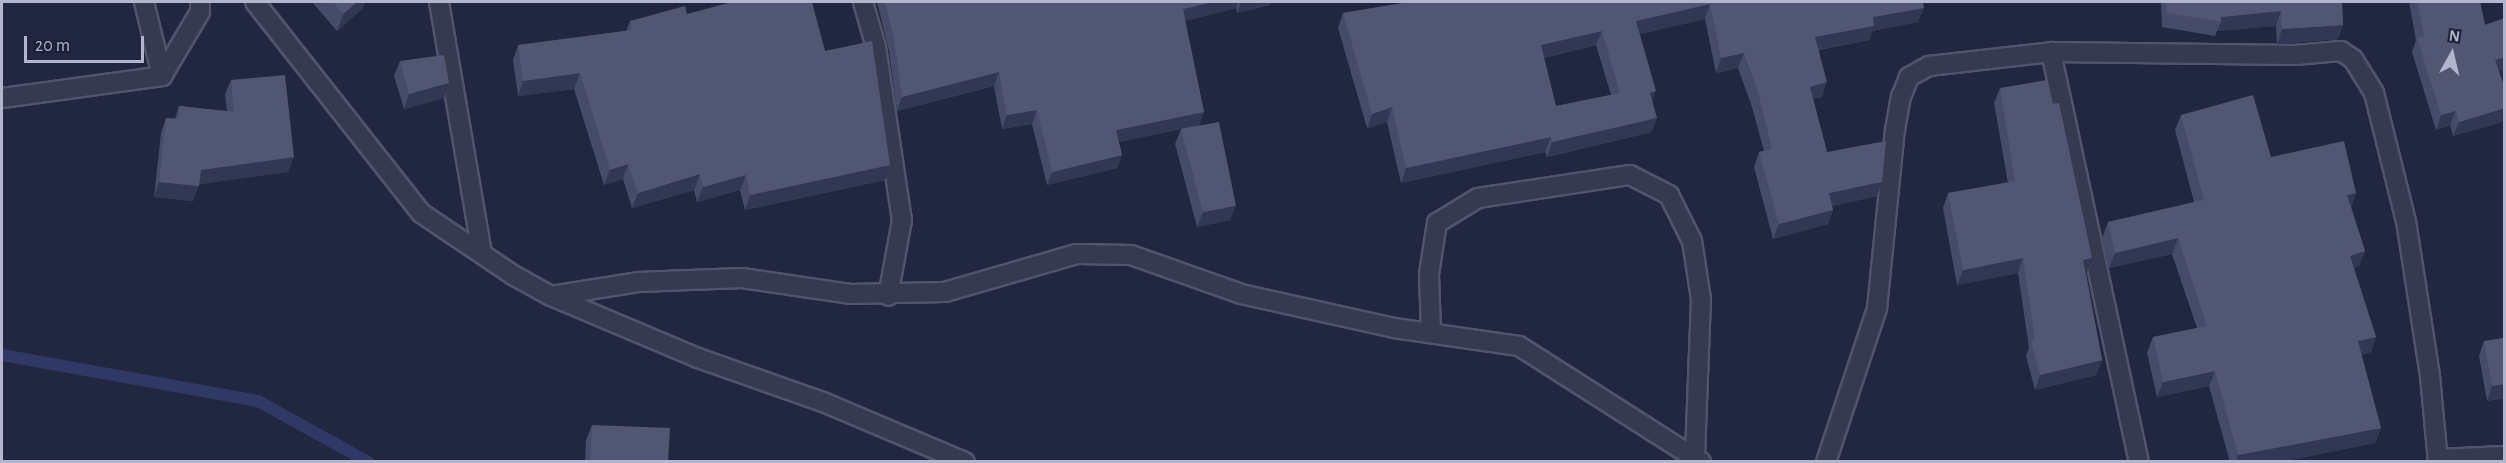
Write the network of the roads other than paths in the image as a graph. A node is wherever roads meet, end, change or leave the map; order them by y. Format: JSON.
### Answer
{"nodes":[{"id":1,"x":144,"y":2,"type":"edge"},
{"id":2,"x":201,"y":2,"type":"edge"},
{"id":3,"x":255,"y":2,"type":"edge"},
{"id":4,"x":439,"y":2,"type":"edge"},
{"id":5,"x":863,"y":2,"type":"edge"},
{"id":6,"x":2051,"y":52,"type":"junction"},
{"id":7,"x":162,"y":76,"type":"junction"},
{"id":8,"x":2,"y":98,"type":"edge"},
{"id":9,"x":482,"y":253,"type":"junction"},
{"id":10,"x":551,"y":296,"type":"junction"},
{"id":11,"x":888,"y":296,"type":"junction"},
{"id":12,"x":1431,"y":332,"type":"junction"},
{"id":13,"x":2505,"y":456,"type":"edge"},
{"id":14,"x":1698,"y":460,"type":"edge"},
{"id":15,"x":2438,"y":460,"type":"edge"},
{"id":16,"x":965,"y":462,"type":"edge"},
{"id":17,"x":1826,"y":462,"type":"edge"},
{"id":18,"x":2139,"y":462,"type":"edge"}],
"edges":[{"from":1,"to":7,"type":"street"},
{"from":2,"to":7,"type":"street"},
{"from":3,"to":9,"type":"street"},
{"from":4,"to":9,"type":"street"},
{"from":5,"to":11,"type":"street"},
{"from":6,"to":15,"type":"street"},
{"from":6,"to":17,"type":"street"},
{"from":6,"to":18,"type":"street"},
{"from":7,"to":8,"type":"street"},
{"from":9,"to":10,"type":"street"},
{"from":10,"to":11,"type":"street"},
{"from":10,"to":16,"type":"street"},
{"from":11,"to":12,"type":"street"},
{"from":12,"to":14,"type":"street"},
{"from":12,"to":14,"type":"street"},
{"from":13,"to":15,"type":"street"}]}
